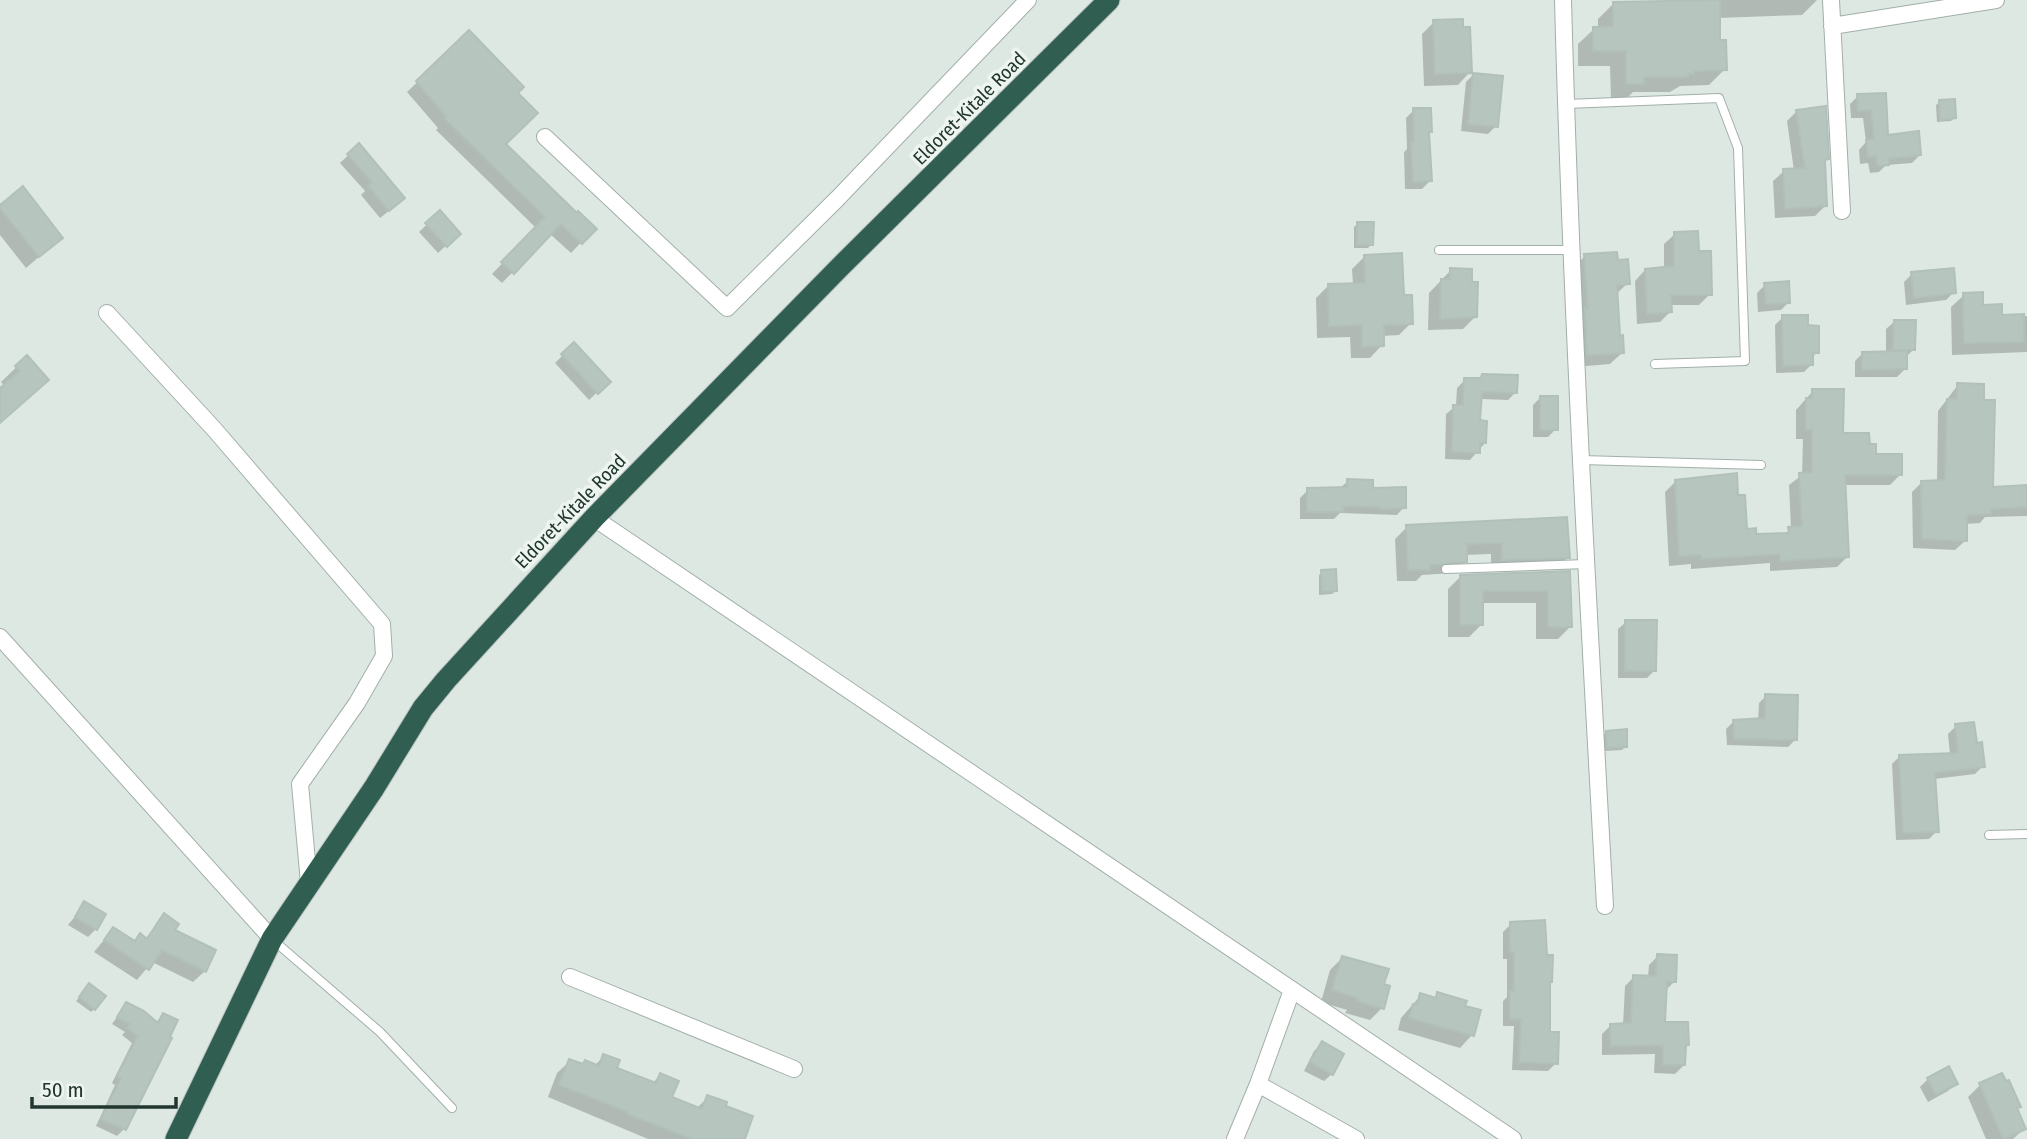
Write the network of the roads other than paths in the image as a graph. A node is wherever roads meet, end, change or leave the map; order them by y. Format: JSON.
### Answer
{"nodes":[{"id":1,"x":1028,"y":0,"type":"edge"},
{"id":2,"x":1109,"y":0,"type":"edge"},
{"id":3,"x":1563,"y":0,"type":"edge"},
{"id":4,"x":1830,"y":0,"type":"edge"},
{"id":5,"x":1996,"y":0,"type":"edge"},
{"id":6,"x":1832,"y":26,"type":"junction"},
{"id":7,"x":1566,"y":104,"type":"junction"},
{"id":8,"x":545,"y":137,"type":"dead end"},
{"id":9,"x":1842,"y":211,"type":"dead end"},
{"id":10,"x":1439,"y":250,"type":"dead end"},
{"id":11,"x":1572,"y":250,"type":"junction"},
{"id":12,"x":107,"y":313,"type":"dead end"},
{"id":13,"x":1655,"y":364,"type":"dead end"},
{"id":14,"x":1581,"y":460,"type":"junction"},
{"id":15,"x":1761,"y":465,"type":"dead end"},
{"id":16,"x":594,"y":518,"type":"junction"},
{"id":17,"x":1586,"y":564,"type":"junction"},
{"id":18,"x":1446,"y":569,"type":"dead end"},
{"id":19,"x":0,"y":636,"type":"edge"},
{"id":20,"x":2027,"y":834,"type":"edge"},
{"id":21,"x":1989,"y":835,"type":"dead end"},
{"id":22,"x":309,"y":883,"type":"junction"},
{"id":23,"x":1605,"y":906,"type":"dead end"},
{"id":24,"x":272,"y":939,"type":"junction"},
{"id":25,"x":570,"y":977,"type":"dead end"},
{"id":26,"x":1292,"y":990,"type":"junction"},
{"id":27,"x":794,"y":1069,"type":"dead end"},
{"id":28,"x":1258,"y":1084,"type":"junction"},
{"id":29,"x":452,"y":1108,"type":"dead end"},
{"id":30,"x":176,"y":1139,"type":"edge"},
{"id":31,"x":1235,"y":1139,"type":"edge"},
{"id":32,"x":1356,"y":1139,"type":"edge"},
{"id":33,"x":1513,"y":1139,"type":"edge"}],
"edges":[{"from":1,"to":8,"type":"street"},
{"from":2,"to":16,"type":"highway","name":"Eldoret-Kitale Road"},
{"from":3,"to":7,"type":"street"},
{"from":4,"to":6,"type":"street"},
{"from":5,"to":6,"type":"street"},
{"from":6,"to":9,"type":"street"},
{"from":7,"to":11,"type":"street"},
{"from":7,"to":13,"type":"lane"},
{"from":10,"to":11,"type":"lane"},
{"from":11,"to":14,"type":"street"},
{"from":12,"to":22,"type":"street"},
{"from":14,"to":15,"type":"lane"},
{"from":14,"to":17,"type":"street"},
{"from":16,"to":22,"type":"highway","name":"Eldoret-Kitale Road"},
{"from":16,"to":26,"type":"street"},
{"from":17,"to":18,"type":"lane"},
{"from":17,"to":23,"type":"street"},
{"from":19,"to":24,"type":"street"},
{"from":20,"to":21,"type":"lane"},
{"from":22,"to":24,"type":"highway","name":"Eldoret-Kitale Road"},
{"from":24,"to":29,"type":"lane"},
{"from":24,"to":30,"type":"highway","name":"Eldoret-Kitale Road"},
{"from":25,"to":27,"type":"street"},
{"from":26,"to":28,"type":"street"},
{"from":26,"to":33,"type":"street"},
{"from":28,"to":31,"type":"street"},
{"from":28,"to":32,"type":"street"}]}
